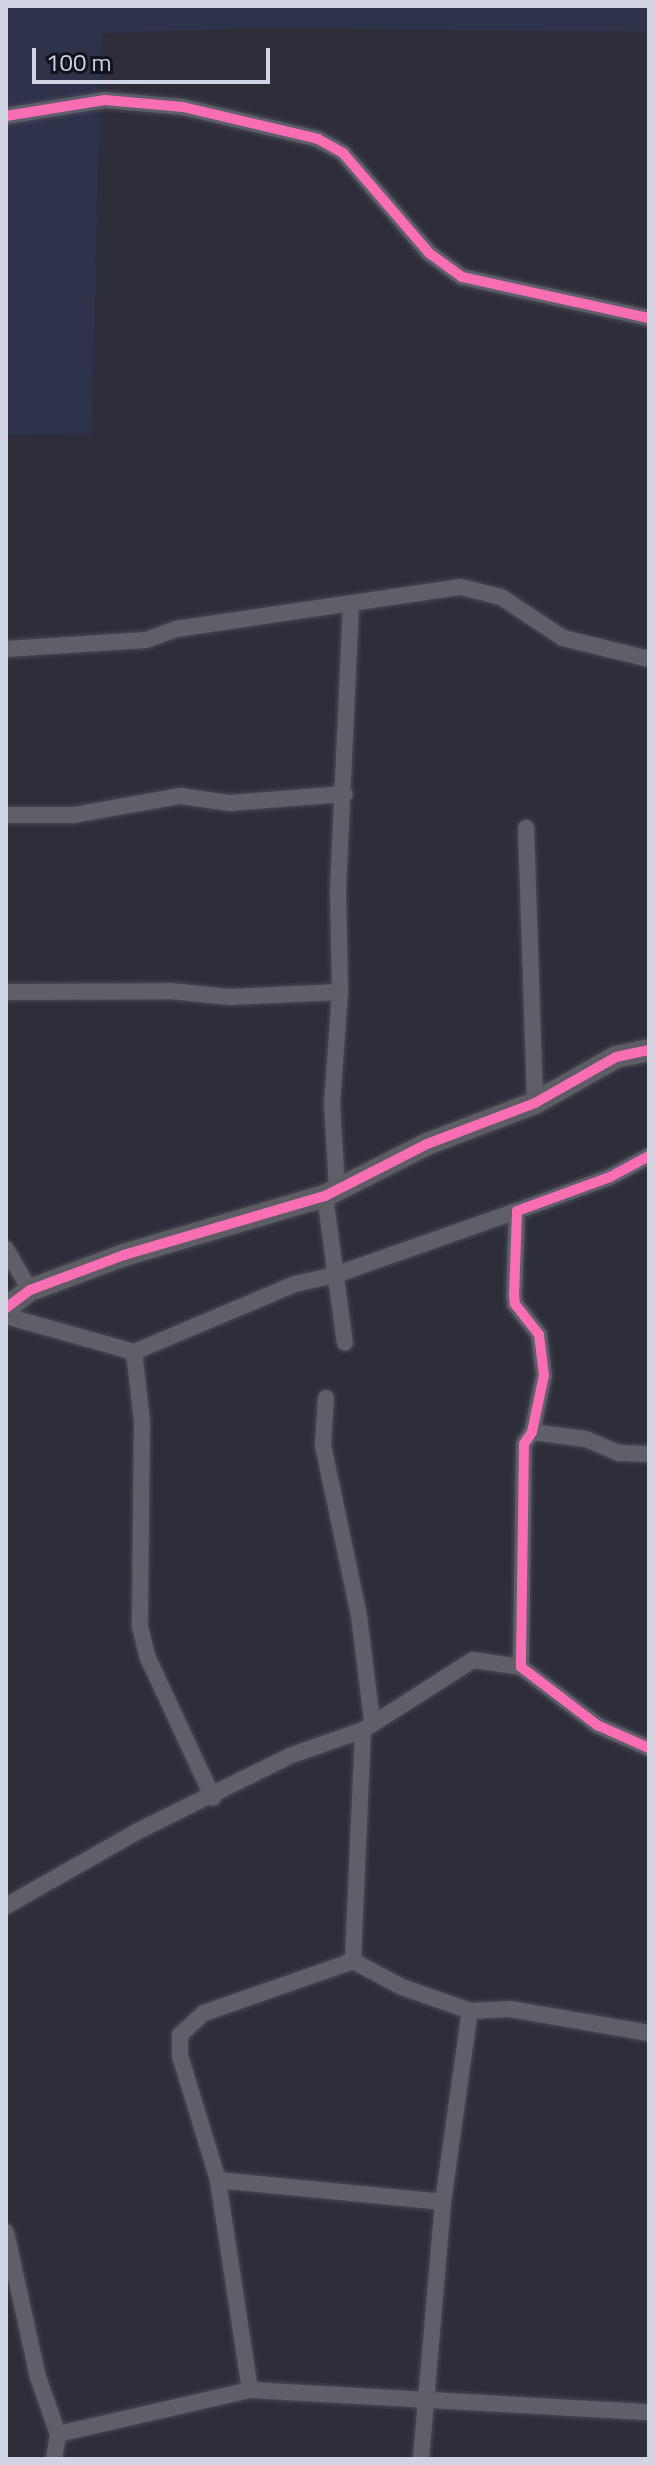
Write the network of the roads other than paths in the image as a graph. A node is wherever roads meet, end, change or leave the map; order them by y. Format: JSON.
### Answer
{"nodes":[{"id":1,"x":6,"y":116,"type":"edge"},
{"id":2,"x":649,"y":318,"type":"edge"},
{"id":3,"x":351,"y":606,"type":"junction"},
{"id":4,"x":6,"y":649,"type":"edge"},
{"id":5,"x":649,"y":659,"type":"edge"},
{"id":6,"x":345,"y":794,"type":"junction"},
{"id":7,"x":6,"y":815,"type":"edge"},
{"id":8,"x":526,"y":828,"type":"dead end"},
{"id":9,"x":6,"y":992,"type":"edge"},
{"id":10,"x":340,"y":992,"type":"junction"},
{"id":11,"x":649,"y":1050,"type":"edge"},
{"id":12,"x":535,"y":1103,"type":"junction"},
{"id":13,"x":649,"y":1156,"type":"edge"},
{"id":14,"x":331,"y":1192,"type":"junction"},
{"id":15,"x":517,"y":1211,"type":"junction"},
{"id":16,"x":6,"y":1249,"type":"edge"},
{"id":17,"x":335,"y":1275,"type":"junction"},
{"id":18,"x":30,"y":1290,"type":"junction"},
{"id":19,"x":6,"y":1308,"type":"edge"},
{"id":20,"x":6,"y":1316,"type":"edge"},
{"id":21,"x":345,"y":1343,"type":"dead end"},
{"id":22,"x":134,"y":1352,"type":"junction"},
{"id":23,"x":326,"y":1398,"type":"dead end"},
{"id":24,"x":532,"y":1432,"type":"junction"},
{"id":25,"x":649,"y":1454,"type":"edge"},
{"id":26,"x":521,"y":1667,"type":"junction"},
{"id":27,"x":368,"y":1725,"type":"junction"},
{"id":28,"x":649,"y":1748,"type":"edge"},
{"id":29,"x":213,"y":1798,"type":"junction"},
{"id":30,"x":6,"y":1906,"type":"edge"},
{"id":31,"x":353,"y":1961,"type":"junction"},
{"id":32,"x":470,"y":2011,"type":"junction"},
{"id":33,"x":649,"y":2033,"type":"edge"},
{"id":34,"x":218,"y":2180,"type":"junction"},
{"id":35,"x":443,"y":2202,"type":"junction"},
{"id":36,"x":6,"y":2232,"type":"edge"},
{"id":37,"x":250,"y":2390,"type":"junction"},
{"id":38,"x":425,"y":2404,"type":"junction"},
{"id":39,"x":649,"y":2412,"type":"edge"},
{"id":40,"x":58,"y":2434,"type":"junction"},
{"id":41,"x":54,"y":2459,"type":"edge"},
{"id":42,"x":421,"y":2459,"type":"edge"}],
"edges":[{"from":1,"to":2,"type":"street"},
{"from":3,"to":4,"type":"street"},
{"from":3,"to":5,"type":"street"},
{"from":3,"to":6,"type":"street"},
{"from":6,"to":7,"type":"street"},
{"from":6,"to":10,"type":"street"},
{"from":8,"to":12,"type":"street"},
{"from":9,"to":10,"type":"street"},
{"from":10,"to":14,"type":"street"},
{"from":11,"to":12,"type":"street"},
{"from":12,"to":14,"type":"street"},
{"from":13,"to":15,"type":"street"},
{"from":14,"to":17,"type":"street"},
{"from":14,"to":18,"type":"street"},
{"from":15,"to":17,"type":"street"},
{"from":15,"to":24,"type":"street"},
{"from":16,"to":18,"type":"street"},
{"from":17,"to":21,"type":"street"},
{"from":17,"to":22,"type":"street"},
{"from":18,"to":19,"type":"street"},
{"from":20,"to":22,"type":"street"},
{"from":22,"to":29,"type":"street"},
{"from":23,"to":27,"type":"street"},
{"from":24,"to":25,"type":"street"},
{"from":24,"to":26,"type":"street"},
{"from":26,"to":27,"type":"street"},
{"from":26,"to":28,"type":"street"},
{"from":27,"to":29,"type":"street"},
{"from":27,"to":31,"type":"street"},
{"from":29,"to":30,"type":"street"},
{"from":31,"to":32,"type":"street"},
{"from":31,"to":34,"type":"street"},
{"from":32,"to":33,"type":"street"},
{"from":32,"to":35,"type":"street"},
{"from":34,"to":35,"type":"street"},
{"from":34,"to":37,"type":"street"},
{"from":35,"to":38,"type":"street"},
{"from":36,"to":40,"type":"street"},
{"from":37,"to":38,"type":"street"},
{"from":37,"to":40,"type":"street"},
{"from":38,"to":39,"type":"street"},
{"from":38,"to":42,"type":"street"},
{"from":40,"to":41,"type":"street"}]}
